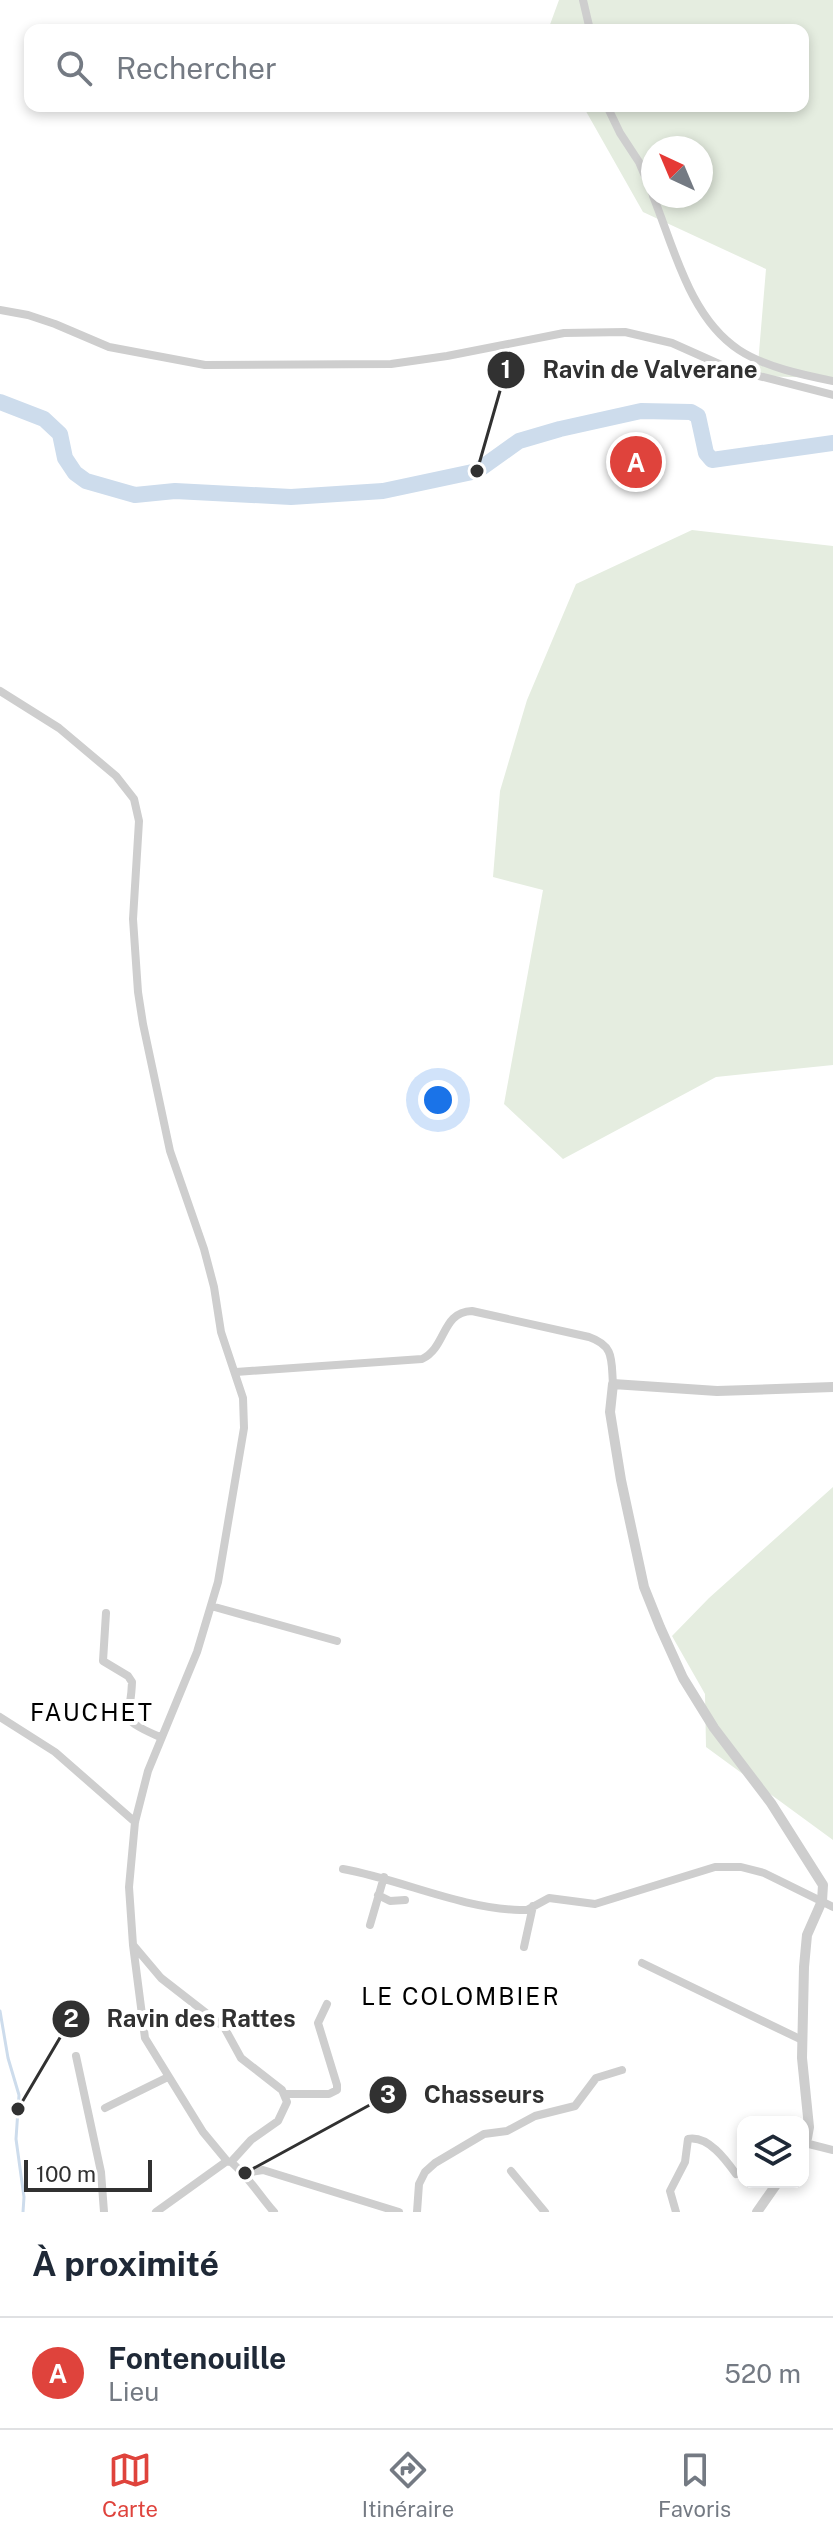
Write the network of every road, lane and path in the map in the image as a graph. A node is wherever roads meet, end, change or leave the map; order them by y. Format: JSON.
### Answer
{"nodes":[{"id":1,"x":583,"y":0,"type":"edge"},
{"id":2,"x":589,"y":24,"type":"edge"},
{"id":3,"x":610,"y":112,"type":"edge"},
{"id":4,"x":641,"y":168,"type":"edge"},
{"id":5,"x":658,"y":208,"type":"edge"},
{"id":6,"x":0,"y":310,"type":"edge"},
{"id":7,"x":833,"y":381,"type":"edge"},
{"id":8,"x":833,"y":395,"type":"edge"},
{"id":9,"x":0,"y":691,"type":"edge"},
{"id":10,"x":236,"y":1372,"type":"junction"},
{"id":11,"x":613,"y":1384,"type":"junction"},
{"id":12,"x":833,"y":1387,"type":"edge"},
{"id":13,"x":211,"y":1606,"type":"junction"},
{"id":14,"x":106,"y":1613,"type":"dead end"},
{"id":15,"x":337,"y":1641,"type":"dead end"},
{"id":16,"x":0,"y":1717,"type":"edge"},
{"id":17,"x":160,"y":1737,"type":"junction"},
{"id":18,"x":135,"y":1822,"type":"junction"},
{"id":19,"x":343,"y":1869,"type":"dead end"},
{"id":20,"x":384,"y":1877,"type":"junction"},
{"id":21,"x":378,"y":1895,"type":"junction"},
{"id":22,"x":405,"y":1900,"type":"dead end"},
{"id":23,"x":822,"y":1901,"type":"junction"},
{"id":24,"x":533,"y":1906,"type":"junction"},
{"id":25,"x":833,"y":1907,"type":"edge"},
{"id":26,"x":370,"y":1925,"type":"dead end"},
{"id":27,"x":133,"y":1945,"type":"junction"},
{"id":28,"x":524,"y":1947,"type":"dead end"},
{"id":29,"x":642,"y":1963,"type":"dead end"},
{"id":30,"x":327,"y":2004,"type":"dead end"},
{"id":31,"x":802,"y":2040,"type":"junction"},
{"id":32,"x":76,"y":2056,"type":"dead end"},
{"id":33,"x":622,"y":2070,"type":"dead end"},
{"id":34,"x":168,"y":2077,"type":"junction"},
{"id":35,"x":285,"y":2094,"type":"junction"},
{"id":36,"x":105,"y":2108,"type":"dead end"},
{"id":37,"x":808,"y":2116,"type":"edge"},
{"id":38,"x":809,"y":2145,"type":"edge"},
{"id":39,"x":833,"y":2150,"type":"edge"},
{"id":40,"x":229,"y":2162,"type":"junction"},
{"id":41,"x":511,"y":2171,"type":"dead end"},
{"id":42,"x":245,"y":2173,"type":"junction"},
{"id":43,"x":736,"y":2174,"type":"dead end"},
{"id":44,"x":774,"y":2188,"type":"edge"},
{"id":45,"x":270,"y":2210,"type":"edge"},
{"id":46,"x":104,"y":2212,"type":"edge"},
{"id":47,"x":156,"y":2212,"type":"edge"},
{"id":48,"x":399,"y":2212,"type":"edge"},
{"id":49,"x":417,"y":2212,"type":"edge"},
{"id":50,"x":545,"y":2212,"type":"edge"},
{"id":51,"x":676,"y":2212,"type":"edge"},
{"id":52,"x":757,"y":2212,"type":"edge"}],
"edges":[{"from":1,"to":2,"type":"street"},
{"from":3,"to":4,"type":"street"},
{"from":5,"to":7,"type":"street"},
{"from":6,"to":8,"type":"street"},
{"from":9,"to":10,"type":"street"},
{"from":10,"to":11,"type":"street"},
{"from":10,"to":13,"type":"street"},
{"from":11,"to":12,"type":"street"},
{"from":11,"to":23,"type":"street"},
{"from":13,"to":15,"type":"street"},
{"from":13,"to":17,"type":"street"},
{"from":14,"to":17,"type":"street"},
{"from":16,"to":18,"type":"street"},
{"from":17,"to":18,"type":"street"},
{"from":18,"to":27,"type":"street"},
{"from":19,"to":20,"type":"street"},
{"from":20,"to":21,"type":"street"},
{"from":20,"to":24,"type":"street"},
{"from":21,"to":22,"type":"street"},
{"from":21,"to":26,"type":"street"},
{"from":23,"to":24,"type":"street"},
{"from":23,"to":25,"type":"street"},
{"from":23,"to":31,"type":"street"},
{"from":24,"to":28,"type":"street"},
{"from":27,"to":34,"type":"street"},
{"from":27,"to":35,"type":"street"},
{"from":29,"to":31,"type":"street"},
{"from":30,"to":35,"type":"street"},
{"from":31,"to":37,"type":"street"},
{"from":32,"to":46,"type":"street"},
{"from":33,"to":49,"type":"street"},
{"from":34,"to":36,"type":"street"},
{"from":34,"to":40,"type":"street"},
{"from":35,"to":40,"type":"street"},
{"from":38,"to":39,"type":"street"},
{"from":40,"to":42,"type":"street"},
{"from":40,"to":47,"type":"street"},
{"from":41,"to":50,"type":"street"},
{"from":42,"to":45,"type":"street"},
{"from":42,"to":48,"type":"street"},
{"from":43,"to":51,"type":"street"},
{"from":44,"to":52,"type":"street"}]}
